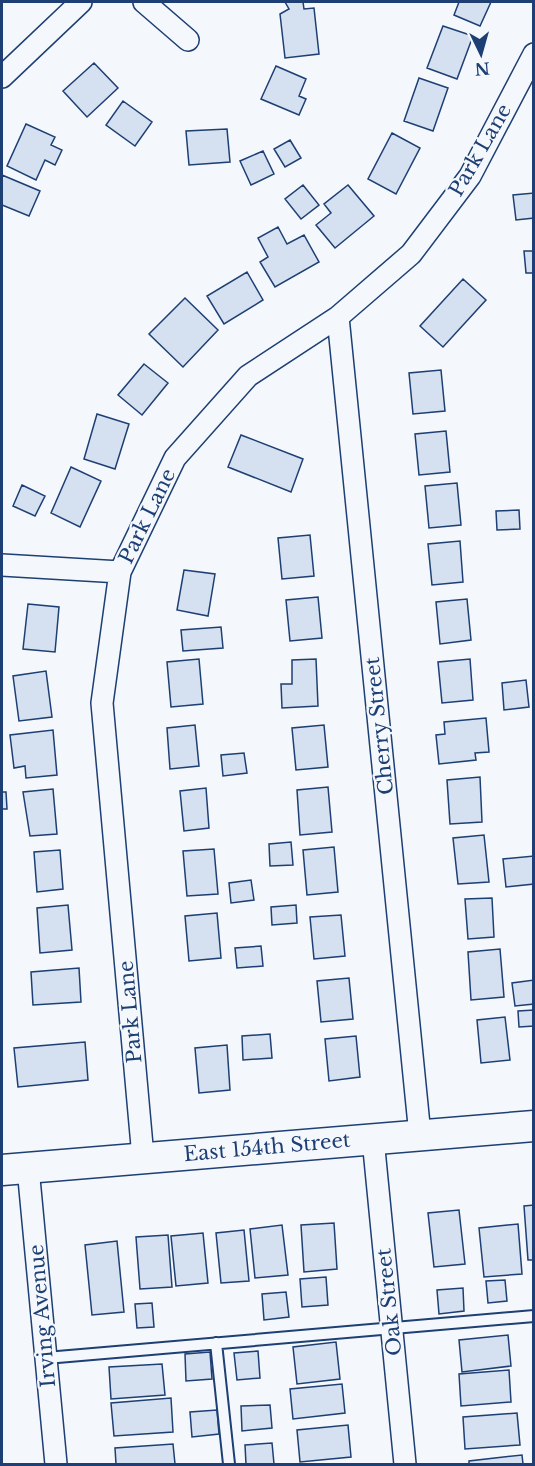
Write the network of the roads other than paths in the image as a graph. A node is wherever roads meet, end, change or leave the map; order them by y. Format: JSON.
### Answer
{"nodes":[{"id":1,"x":81,"y":2,"type":"edge"},
{"id":2,"x":144,"y":2,"type":"edge"},
{"id":3,"x":188,"y":40,"type":"dead end"},
{"id":4,"x":534,"y":54,"type":"edge"},
{"id":5,"x":2,"y":77,"type":"edge"},
{"id":6,"x":338,"y":317,"type":"junction"},
{"id":7,"x":2,"y":565,"type":"edge"},
{"id":8,"x":120,"y":572,"type":"junction"},
{"id":9,"x":534,"y":1126,"type":"edge"},
{"id":10,"x":420,"y":1135,"type":"junction"},
{"id":11,"x":373,"y":1139,"type":"junction"},
{"id":12,"x":143,"y":1157,"type":"junction"},
{"id":13,"x":15,"y":1169,"type":"edge"},
{"id":14,"x":534,"y":1316,"type":"edge"},
{"id":15,"x":392,"y":1328,"type":"junction"},
{"id":16,"x":216,"y":1343,"type":"junction"},
{"id":17,"x":46,"y":1358,"type":"junction"},
{"id":18,"x":56,"y":1464,"type":"edge"},
{"id":19,"x":229,"y":1464,"type":"edge"},
{"id":20,"x":405,"y":1464,"type":"edge"}],
"edges":[{"from":1,"to":5,"type":"street"},
{"from":2,"to":3,"type":"street"},
{"from":4,"to":6,"type":"street","name":"Park Lane"},
{"from":6,"to":8,"type":"street","name":"Park Lane"},
{"from":6,"to":10,"type":"street","name":"Cherry Street"},
{"from":7,"to":8,"type":"street"},
{"from":8,"to":12,"type":"street","name":"Park Lane"},
{"from":9,"to":10,"type":"street","name":"East 154th Street"},
{"from":10,"to":11,"type":"street","name":"East 154th Street"},
{"from":11,"to":12,"type":"street","name":"East 154th Street"},
{"from":11,"to":15,"type":"street","name":"Oak Street"},
{"from":12,"to":13,"type":"street","name":"East 154th Street"},
{"from":13,"to":17,"type":"street","name":"Irving Avenue"},
{"from":14,"to":15,"type":"lane"},
{"from":15,"to":16,"type":"lane"},
{"from":15,"to":20,"type":"street","name":"Oak Street"},
{"from":16,"to":17,"type":"lane"},
{"from":16,"to":19,"type":"lane"},
{"from":17,"to":18,"type":"street","name":"Irving Avenue"}]}
